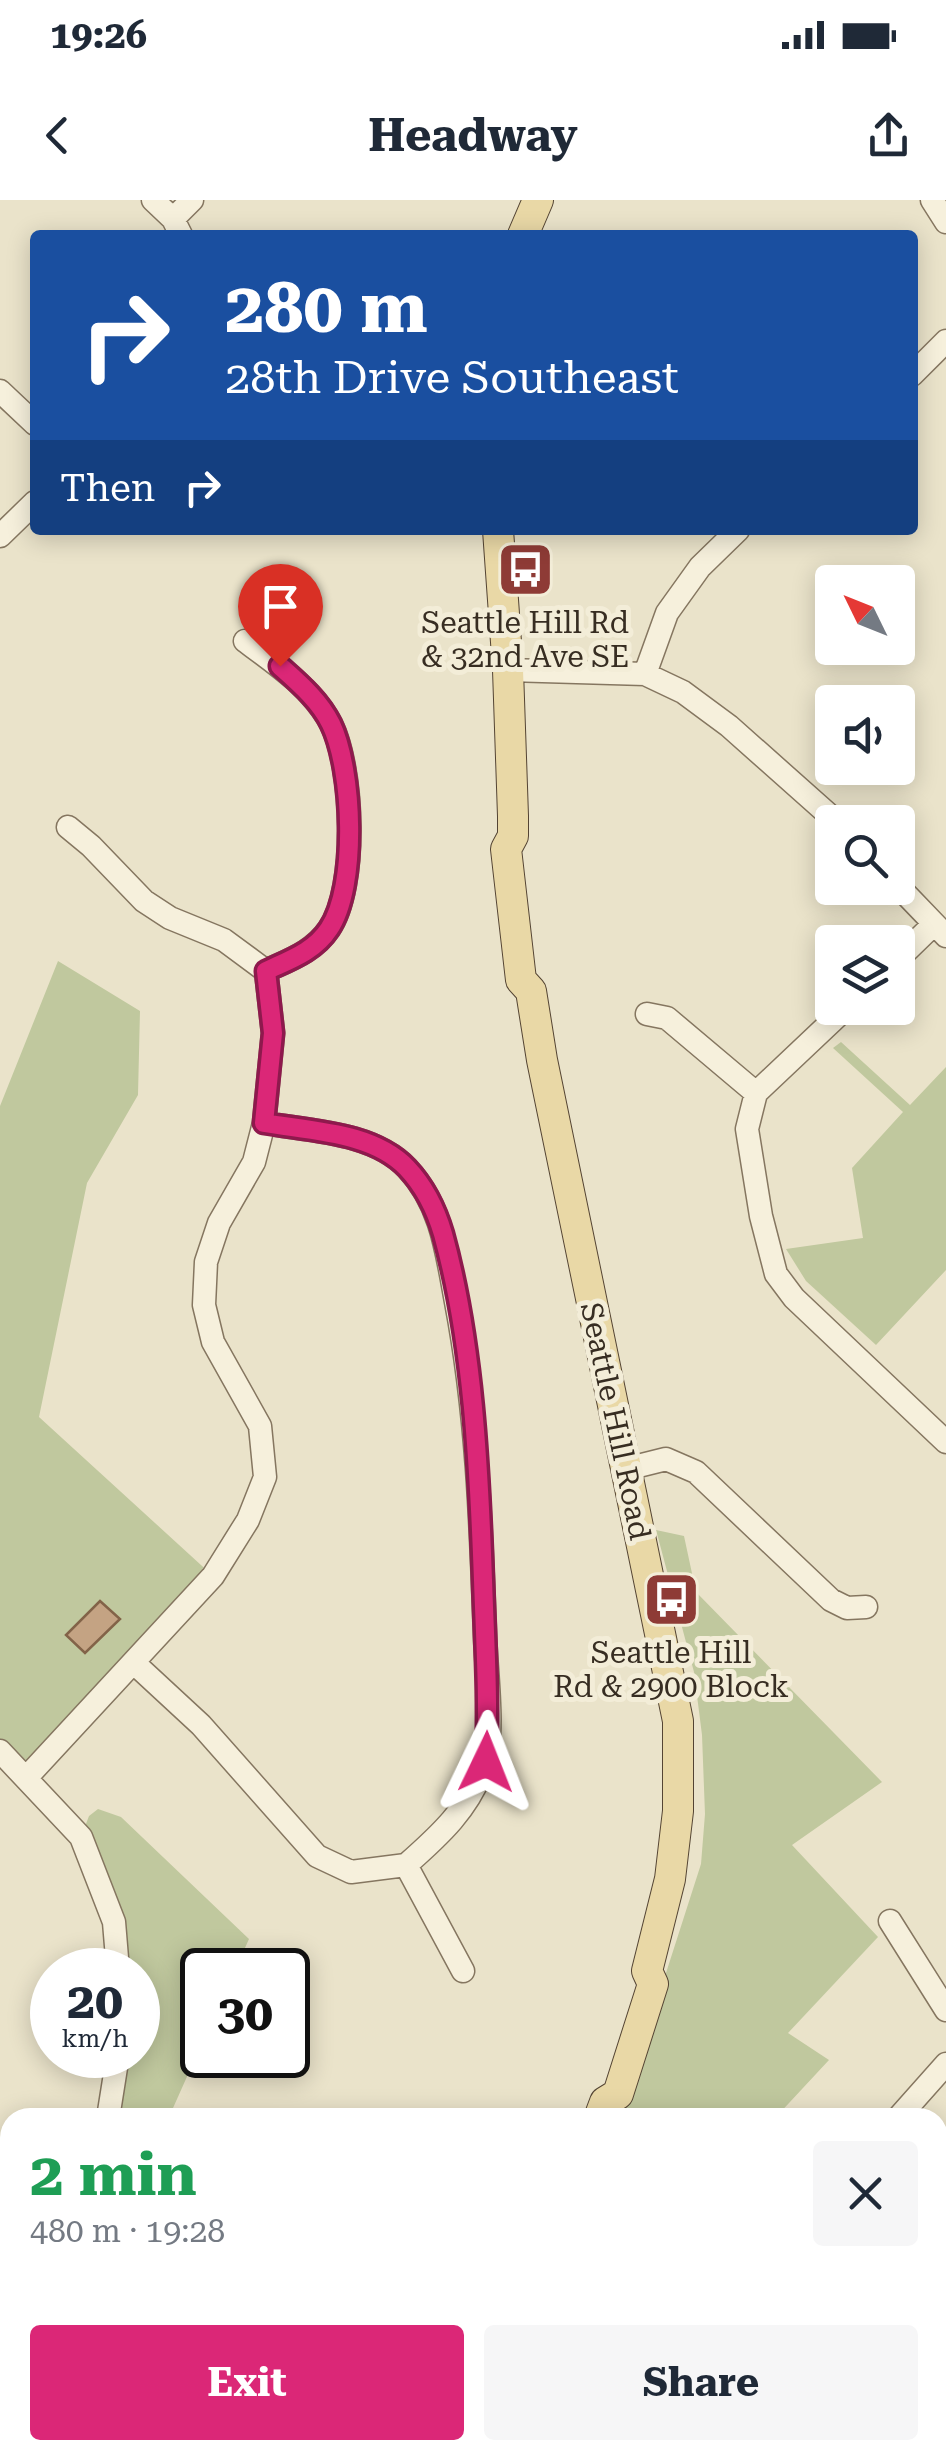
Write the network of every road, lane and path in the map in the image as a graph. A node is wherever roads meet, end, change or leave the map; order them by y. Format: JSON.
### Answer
{"nodes":[{"id":1,"x":153,"y":200,"type":"edge"},
{"id":2,"x":192,"y":200,"type":"edge"},
{"id":3,"x":538,"y":200,"type":"edge"},
{"id":4,"x":932,"y":200,"type":"edge"},
{"id":5,"x":946,"y":222,"type":"edge"},
{"id":6,"x":177,"y":227,"type":"edge"},
{"id":7,"x":525,"y":230,"type":"edge"},
{"id":8,"x":946,"y":341,"type":"edge"},
{"id":9,"x":918,"y":369,"type":"edge"},
{"id":10,"x":0,"y":391,"type":"edge"},
{"id":11,"x":30,"y":419,"type":"edge"},
{"id":12,"x":30,"y":507,"type":"edge"},
{"id":13,"x":498,"y":535,"type":"edge"},
{"id":14,"x":733,"y":535,"type":"edge"},
{"id":15,"x":0,"y":536,"type":"edge"},
{"id":16,"x":245,"y":641,"type":"dead end"},
{"id":17,"x":508,"y":670,"type":"junction"},
{"id":18,"x":645,"y":674,"type":"junction"},
{"id":19,"x":818,"y":805,"type":"edge"},
{"id":20,"x":68,"y":827,"type":"dead end"},
{"id":21,"x":915,"y":905,"type":"edge"},
{"id":22,"x":939,"y":931,"type":"edge"},
{"id":23,"x":915,"y":947,"type":"edge"},
{"id":24,"x":266,"y":971,"type":"junction"},
{"id":25,"x":647,"y":1014,"type":"dead end"},
{"id":26,"x":828,"y":1025,"type":"edge"},
{"id":27,"x":756,"y":1093,"type":"junction"},
{"id":28,"x":264,"y":1123,"type":"junction"},
{"id":29,"x":946,"y":1442,"type":"edge"},
{"id":30,"x":626,"y":1469,"type":"junction"},
{"id":31,"x":866,"y":1607,"type":"dead end"},
{"id":32,"x":134,"y":1663,"type":"junction"},
{"id":33,"x":0,"y":1751,"type":"edge"},
{"id":34,"x":27,"y":1777,"type":"junction"},
{"id":35,"x":406,"y":1865,"type":"junction"},
{"id":36,"x":890,"y":1921,"type":"dead end"},
{"id":37,"x":116,"y":1948,"type":"edge"},
{"id":38,"x":464,"y":1970,"type":"dead end"},
{"id":39,"x":946,"y":2010,"type":"edge"},
{"id":40,"x":946,"y":2064,"type":"edge"},
{"id":41,"x":114,"y":2078,"type":"edge"},
{"id":42,"x":110,"y":2108,"type":"edge"},
{"id":43,"x":602,"y":2108,"type":"edge"},
{"id":44,"x":907,"y":2108,"type":"edge"}],
"edges":[{"from":1,"to":6,"type":"street"},
{"from":2,"to":6,"type":"street"},
{"from":3,"to":7,"type":"main road"},
{"from":4,"to":5,"type":"street"},
{"from":8,"to":9,"type":"street"},
{"from":10,"to":11,"type":"street"},
{"from":12,"to":15,"type":"street"},
{"from":13,"to":17,"type":"main road","name":"Seattle Hill Road"},
{"from":14,"to":18,"type":"street"},
{"from":16,"to":24,"type":"street"},
{"from":17,"to":18,"type":"street"},
{"from":17,"to":30,"type":"main road","name":"Seattle Hill Road"},
{"from":18,"to":19,"type":"street"},
{"from":20,"to":24,"type":"street"},
{"from":21,"to":22,"type":"street"},
{"from":22,"to":23,"type":"street"},
{"from":24,"to":28,"type":"street"},
{"from":25,"to":27,"type":"street"},
{"from":26,"to":27,"type":"street"},
{"from":27,"to":29,"type":"street"},
{"from":28,"to":32,"type":"street"},
{"from":28,"to":35,"type":"street"},
{"from":30,"to":31,"type":"street"},
{"from":30,"to":43,"type":"main road","name":"Seattle Hill Road"},
{"from":32,"to":34,"type":"street"},
{"from":32,"to":35,"type":"street"},
{"from":33,"to":34,"type":"street"},
{"from":34,"to":37,"type":"street"},
{"from":35,"to":38,"type":"street"},
{"from":36,"to":39,"type":"street"},
{"from":40,"to":44,"type":"street"},
{"from":41,"to":42,"type":"street"}]}
